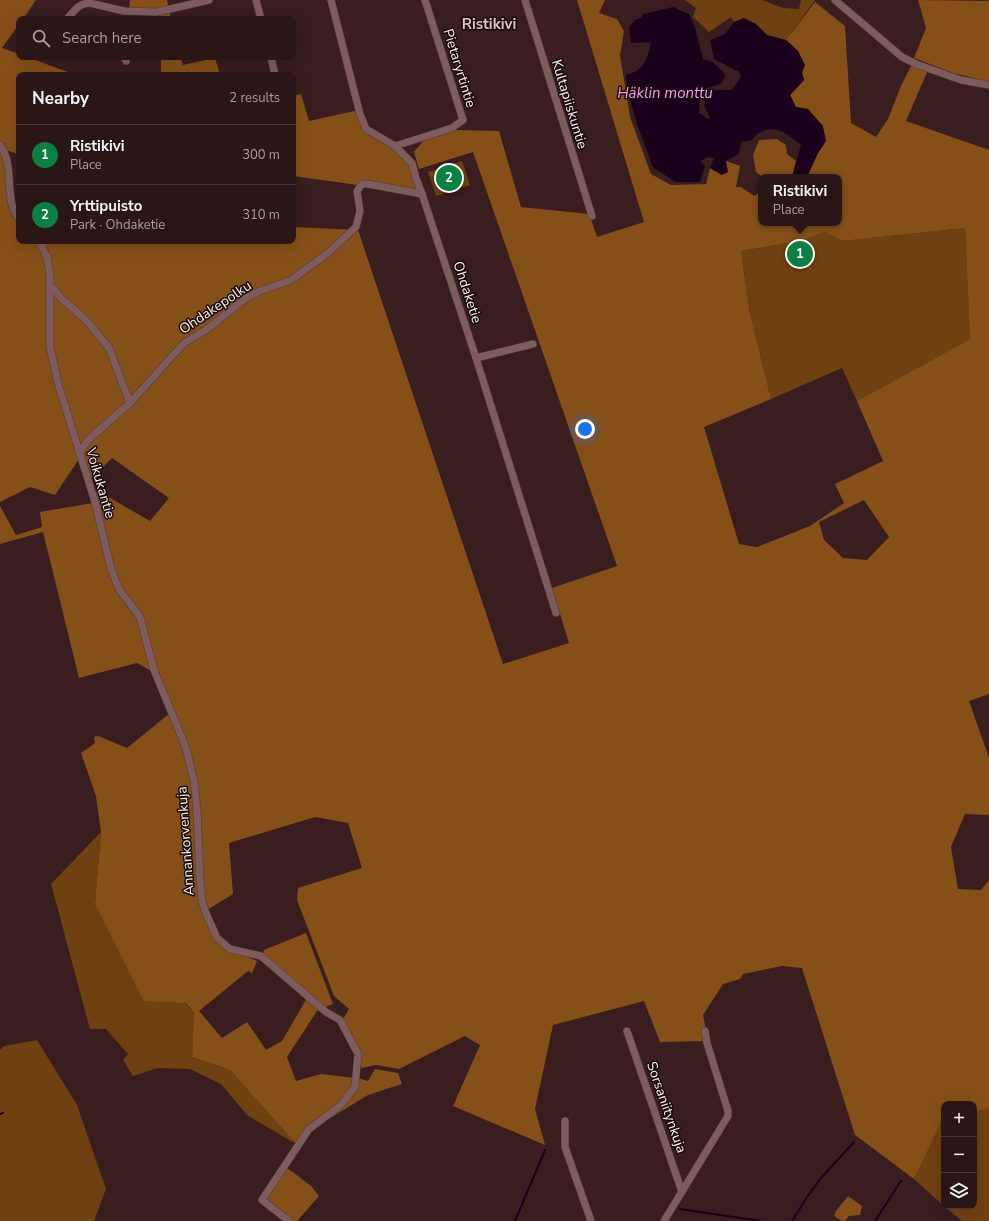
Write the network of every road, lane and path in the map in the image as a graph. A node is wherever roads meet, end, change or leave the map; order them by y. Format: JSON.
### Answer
{"nodes":[{"id":1,"x":209,"y":0,"type":"edge"},
{"id":2,"x":256,"y":0,"type":"edge"},
{"id":3,"x":331,"y":0,"type":"edge"},
{"id":4,"x":425,"y":0,"type":"edge"},
{"id":5,"x":525,"y":0,"type":"edge"},
{"id":6,"x":835,"y":0,"type":"edge"},
{"id":7,"x":124,"y":11,"type":"junction"},
{"id":8,"x":70,"y":16,"type":"edge"},
{"id":9,"x":124,"y":16,"type":"edge"},
{"id":10,"x":260,"y":16,"type":"edge"},
{"id":11,"x":272,"y":60,"type":"edge"},
{"id":12,"x":274,"y":72,"type":"edge"},
{"id":13,"x":989,"y":85,"type":"edge"},
{"id":14,"x":0,"y":145,"type":"edge"},
{"id":15,"x":395,"y":146,"type":"junction"},
{"id":16,"x":422,"y":194,"type":"junction"},
{"id":17,"x":16,"y":215,"type":"edge"},
{"id":18,"x":592,"y":216,"type":"dead end"},
{"id":19,"x":40,"y":244,"type":"edge"},
{"id":20,"x":51,"y":286,"type":"junction"},
{"id":21,"x":533,"y":344,"type":"dead end"},
{"id":22,"x":476,"y":358,"type":"junction"},
{"id":23,"x":130,"y":403,"type":"junction"},
{"id":24,"x":79,"y":453,"type":"junction"},
{"id":25,"x":556,"y":613,"type":"dead end"},
{"id":26,"x":175,"y":722,"type":"joint"},
{"id":27,"x":627,"y":1031,"type":"dead end"},
{"id":28,"x":705,"y":1031,"type":"dead end"},
{"id":29,"x":565,"y":1121,"type":"dead end"},
{"id":30,"x":682,"y":1192,"type":"junction"},
{"id":31,"x":289,"y":1221,"type":"edge"},
{"id":32,"x":591,"y":1221,"type":"edge"},
{"id":33,"x":664,"y":1221,"type":"edge"}],
"edges":[{"from":1,"to":7,"type":"street"},
{"from":2,"to":10,"type":"street"},
{"from":3,"to":15,"type":"street","name":"Ohdaketie"},
{"from":4,"to":15,"type":"street","name":"Pietaryrtintie"},
{"from":5,"to":18,"type":"street","name":"Kultapiiskuntie"},
{"from":6,"to":13,"type":"street"},
{"from":7,"to":8,"type":"street"},
{"from":7,"to":9,"type":"street"},
{"from":11,"to":12,"type":"street"},
{"from":14,"to":17,"type":"street"},
{"from":15,"to":16,"type":"street","name":"Ohdaketie"},
{"from":16,"to":22,"type":"street","name":"Ohdaketie"},
{"from":16,"to":23,"type":"street","name":"Ohdakepolku"},
{"from":19,"to":20,"type":"street","name":"Voikukantie"},
{"from":20,"to":23,"type":"street"},
{"from":20,"to":24,"type":"street","name":"Voikukantie"},
{"from":21,"to":22,"type":"street"},
{"from":22,"to":25,"type":"street","name":"Ohdaketie"},
{"from":23,"to":24,"type":"street","name":"Ohdakepolku"},
{"from":24,"to":26,"type":"street","name":"Voikukantie"},
{"from":26,"to":31,"type":"street","name":"Annankorvenkuja"},
{"from":27,"to":30,"type":"street","name":"Sorsaniitynkuja"},
{"from":28,"to":30,"type":"street"},
{"from":29,"to":32,"type":"street"},
{"from":30,"to":33,"type":"street"}]}
